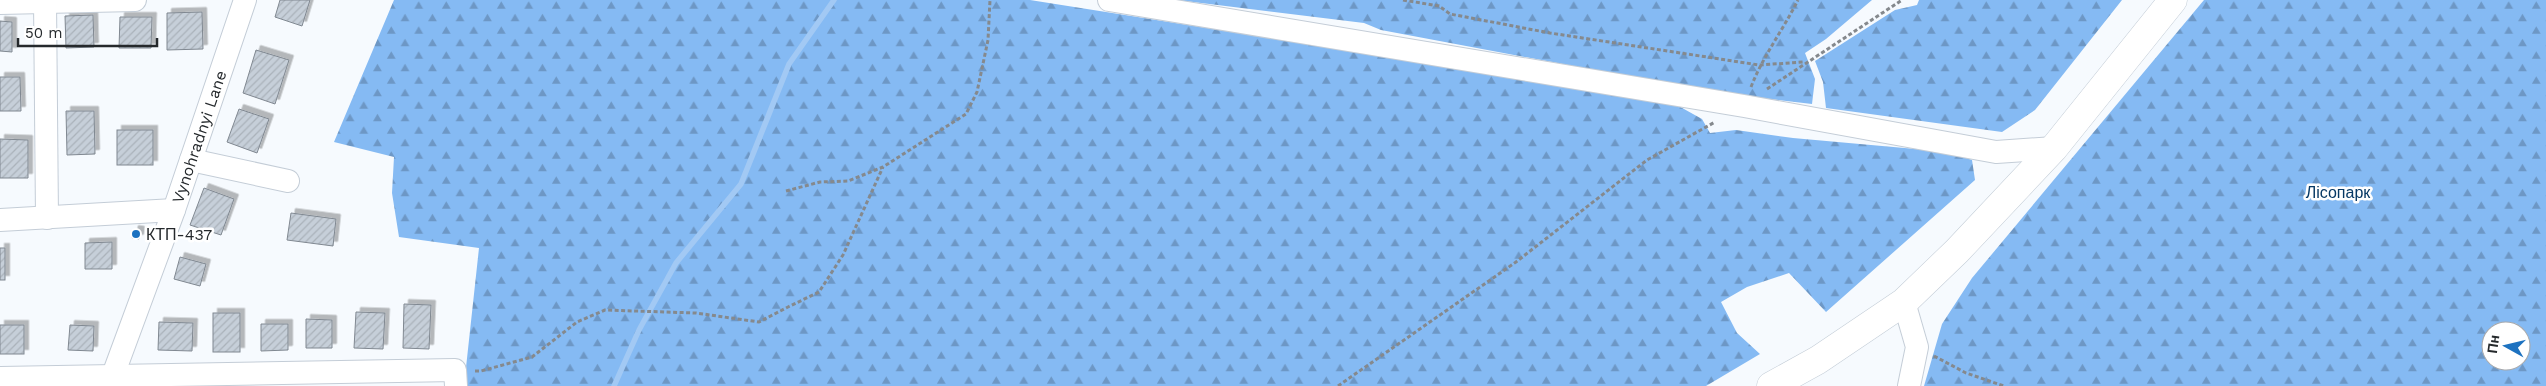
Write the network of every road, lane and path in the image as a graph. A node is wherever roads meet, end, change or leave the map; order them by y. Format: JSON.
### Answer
{"nodes":[{"id":1,"x":135,"y":0,"type":"edge"},
{"id":2,"x":245,"y":0,"type":"edge"},
{"id":3,"x":990,"y":0,"type":"edge"},
{"id":4,"x":1109,"y":0,"type":"edge"},
{"id":5,"x":1403,"y":0,"type":"edge"},
{"id":6,"x":1443,"y":0,"type":"edge"},
{"id":7,"x":1798,"y":0,"type":"edge"},
{"id":8,"x":1902,"y":0,"type":"edge"},
{"id":9,"x":2173,"y":0,"type":"edge"},
{"id":10,"x":45,"y":1,"type":"edge"},
{"id":11,"x":0,"y":3,"type":"edge"},
{"id":12,"x":1439,"y":6,"type":"junction"},
{"id":13,"x":1804,"y":62,"type":"junction"},
{"id":14,"x":1759,"y":66,"type":"junction"},
{"id":15,"x":1744,"y":106,"type":"junction"},
{"id":16,"x":2054,"y":148,"type":"junction"},
{"id":17,"x":191,"y":160,"type":"junction"},
{"id":18,"x":883,"y":167,"type":"junction"},
{"id":19,"x":288,"y":180,"type":"dead end"},
{"id":20,"x":786,"y":191,"type":"dead end"},
{"id":21,"x":174,"y":210,"type":"junction"},
{"id":22,"x":47,"y":218,"type":"junction"},
{"id":23,"x":0,"y":220,"type":"edge"},
{"id":24,"x":1904,"y":302,"type":"junction"},
{"id":25,"x":1917,"y":347,"type":"junction"},
{"id":26,"x":0,"y":378,"type":"edge"},
{"id":27,"x":455,"y":378,"type":"edge"},
{"id":28,"x":111,"y":381,"type":"edge"},
{"id":29,"x":1338,"y":386,"type":"edge"},
{"id":30,"x":1772,"y":386,"type":"edge"},
{"id":31,"x":1910,"y":386,"type":"edge"},
{"id":32,"x":2004,"y":386,"type":"edge"}],
"edges":[{"from":1,"to":10,"type":"street"},
{"from":2,"to":17,"type":"street","name":"Vynohradnyi Lane"},
{"from":3,"to":18,"type":"path"},
{"from":4,"to":15,"type":"street"},
{"from":5,"to":12,"type":"path"},
{"from":6,"to":12,"type":"path"},
{"from":7,"to":14,"type":"path"},
{"from":8,"to":13,"type":"path"},
{"from":9,"to":16,"type":"main road"},
{"from":10,"to":11,"type":"street"},
{"from":10,"to":22,"type":"street"},
{"from":12,"to":14,"type":"path"},
{"from":13,"to":14,"type":"path"},
{"from":13,"to":15,"type":"path"},
{"from":14,"to":15,"type":"path"},
{"from":15,"to":16,"type":"street"},
{"from":15,"to":29,"type":"path"},
{"from":16,"to":24,"type":"main road"},
{"from":17,"to":19,"type":"street"},
{"from":17,"to":21,"type":"street","name":"Vynohradnyi Lane"},
{"from":18,"to":20,"type":"path"},
{"from":18,"to":27,"type":"path"},
{"from":21,"to":22,"type":"street"},
{"from":21,"to":28,"type":"street","name":"Vynohradnyi Lane"},
{"from":22,"to":23,"type":"street"},
{"from":24,"to":25,"type":"street"},
{"from":24,"to":30,"type":"main road"},
{"from":25,"to":31,"type":"street"},
{"from":25,"to":32,"type":"path"},
{"from":26,"to":28,"type":"street"},
{"from":27,"to":28,"type":"street"}]}
